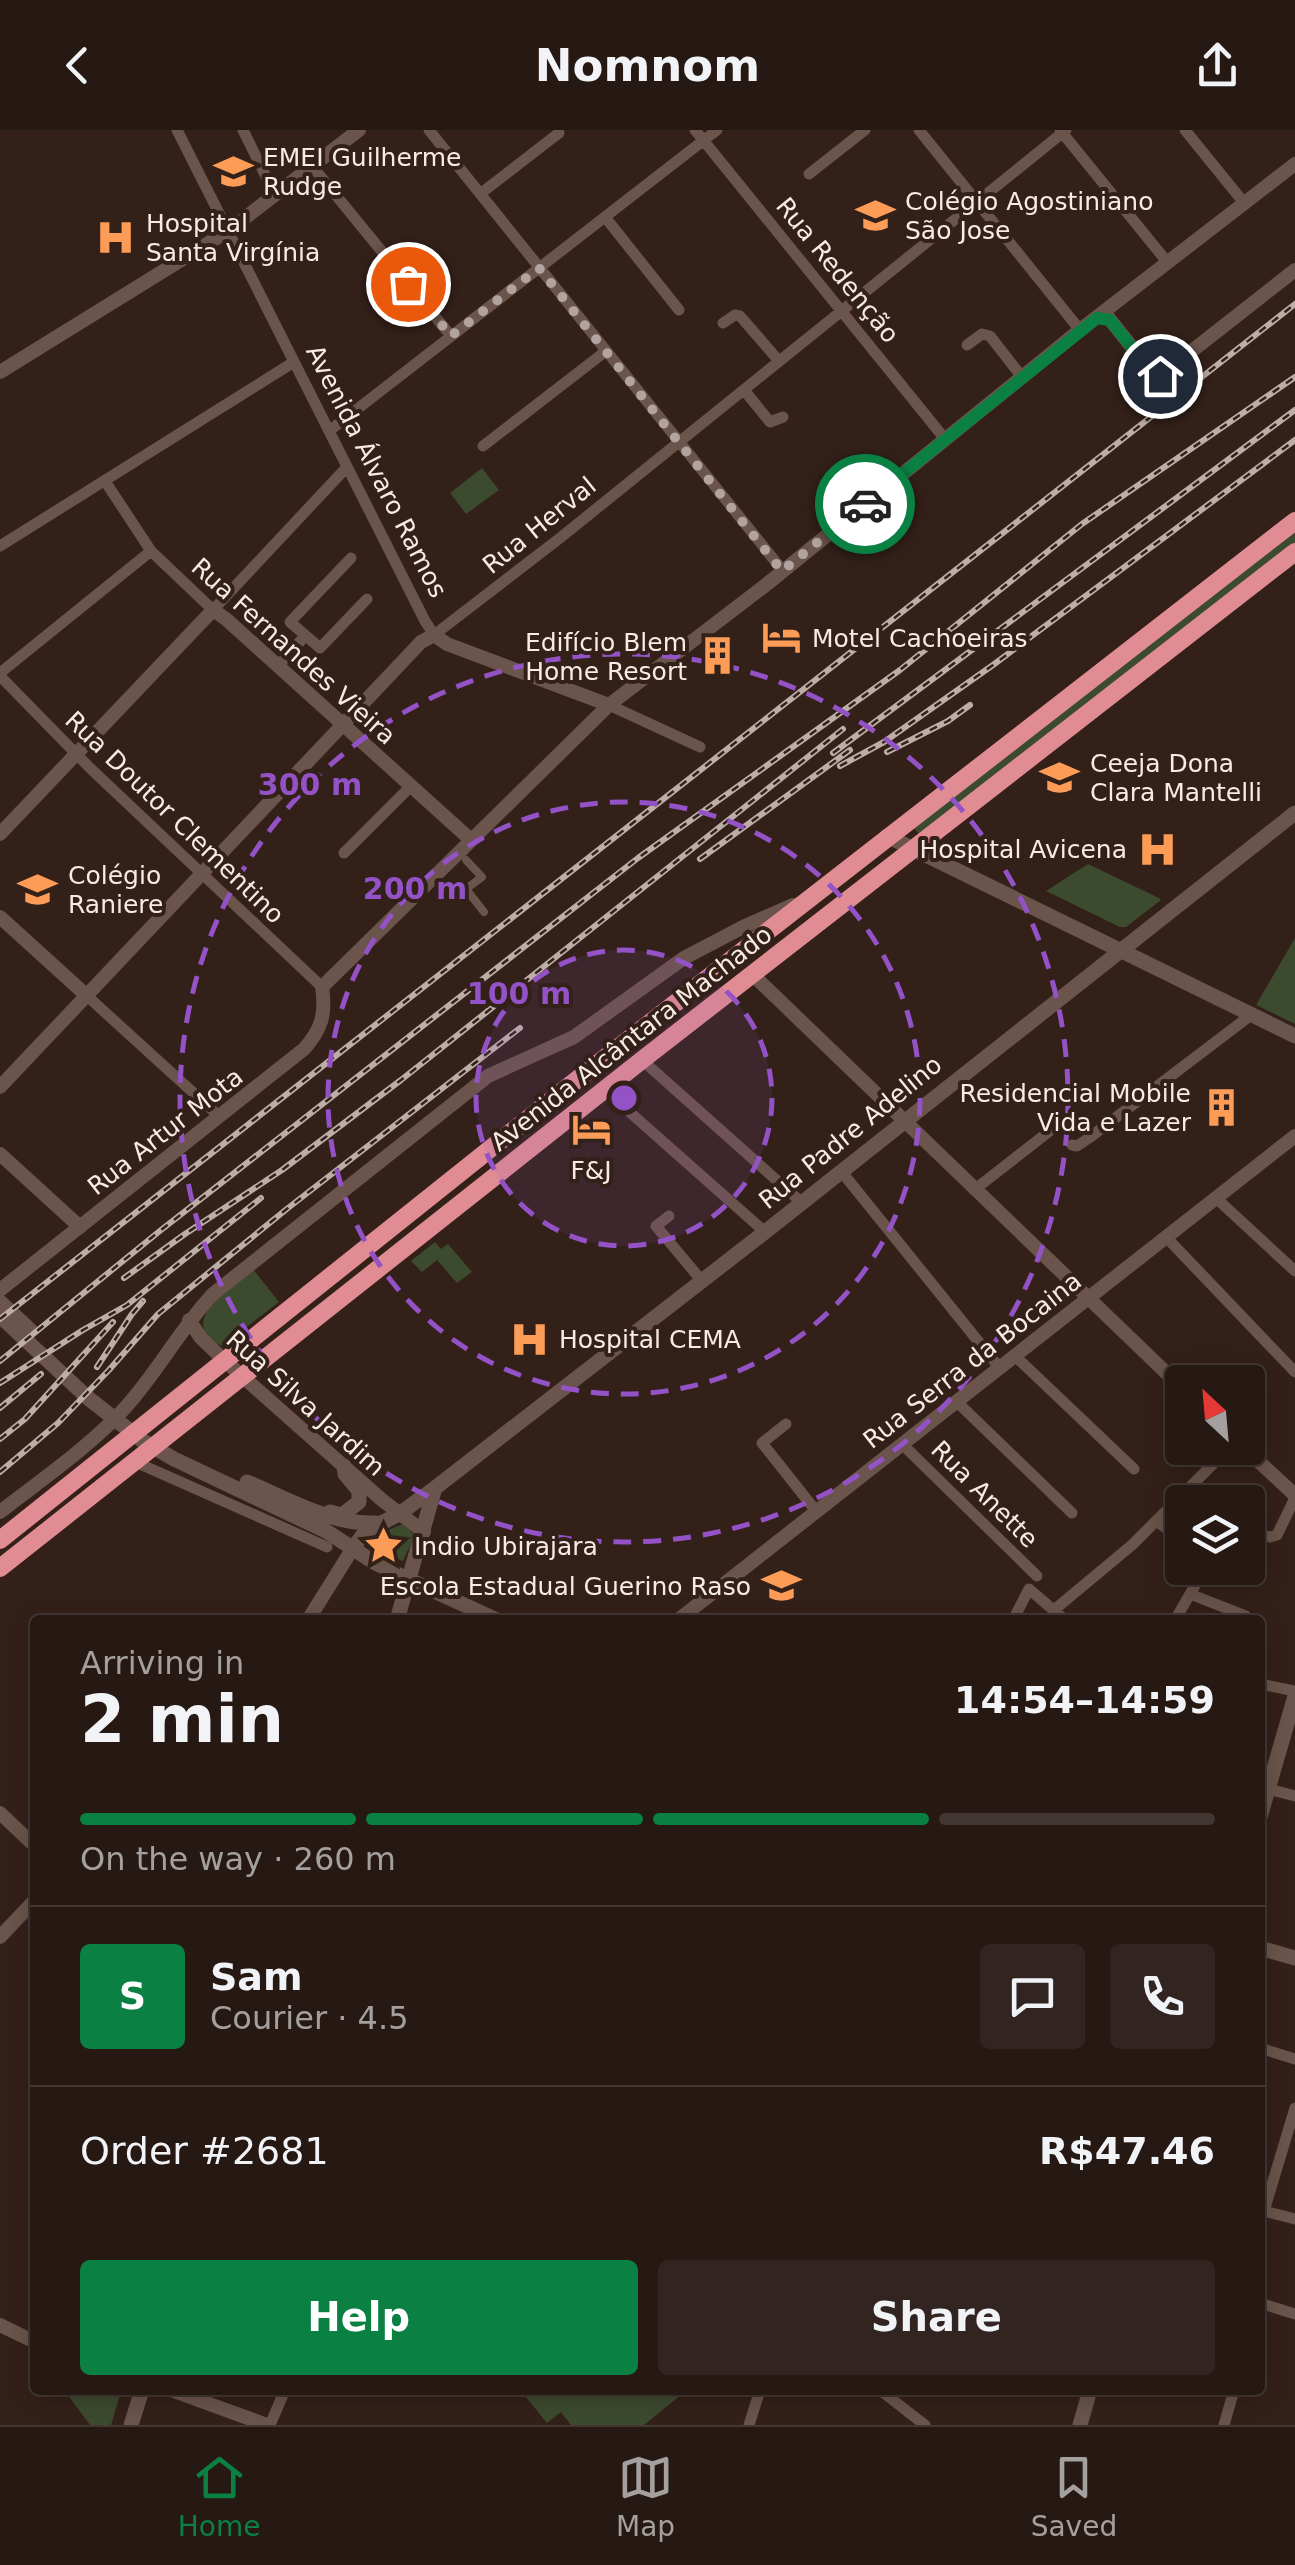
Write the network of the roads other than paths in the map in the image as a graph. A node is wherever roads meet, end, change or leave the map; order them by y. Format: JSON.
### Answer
{"nodes":[{"id":1,"x":177,"y":130,"type":"edge"},
{"id":2,"x":243,"y":130,"type":"edge"},
{"id":3,"x":359,"y":130,"type":"edge"},
{"id":4,"x":429,"y":130,"type":"edge"},
{"id":5,"x":718,"y":130,"type":"edge"},
{"id":6,"x":865,"y":130,"type":"edge"},
{"id":7,"x":919,"y":130,"type":"edge"},
{"id":8,"x":1185,"y":130,"type":"edge"},
{"id":9,"x":1063,"y":131,"type":"edge"},
{"id":10,"x":559,"y":133,"type":"dead end"},
{"id":11,"x":700,"y":135,"type":"edge"},
{"id":12,"x":1295,"y":164,"type":"edge"},
{"id":13,"x":312,"y":166,"type":"junction"},
{"id":14,"x":809,"y":174,"type":"dead end"},
{"id":15,"x":480,"y":194,"type":"junction"},
{"id":16,"x":276,"y":195,"type":"junction"},
{"id":17,"x":977,"y":202,"type":"junction"},
{"id":18,"x":1245,"y":204,"type":"junction"},
{"id":19,"x":605,"y":217,"type":"junction"},
{"id":20,"x":228,"y":231,"type":"junction"},
{"id":21,"x":1168,"y":263,"type":"junction"},
{"id":22,"x":539,"y":268,"type":"junction"},
{"id":23,"x":1295,"y":270,"type":"edge"},
{"id":24,"x":679,"y":310,"type":"dead end"},
{"id":25,"x":842,"y":311,"type":"junction"},
{"id":26,"x":1104,"y":316,"type":"junction"},
{"id":27,"x":722,"y":323,"type":"dead end"},
{"id":28,"x":1080,"y":330,"type":"junction"},
{"id":29,"x":451,"y":336,"type":"junction"},
{"id":30,"x":966,"y":346,"type":"dead end"},
{"id":31,"x":606,"y":350,"type":"junction"},
{"id":32,"x":294,"y":362,"type":"junction"},
{"id":33,"x":779,"y":362,"type":"junction"},
{"id":34,"x":0,"y":372,"type":"edge"},
{"id":35,"x":1022,"y":377,"type":"junction"},
{"id":36,"x":744,"y":390,"type":"junction"},
{"id":37,"x":783,"y":416,"type":"dead end"},
{"id":38,"x":329,"y":430,"type":"junction"},
{"id":39,"x":945,"y":439,"type":"junction"},
{"id":40,"x":680,"y":442,"type":"junction"},
{"id":41,"x":484,"y":446,"type":"dead end"},
{"id":42,"x":347,"y":467,"type":"junction"},
{"id":43,"x":105,"y":481,"type":"junction"},
{"id":44,"x":1295,"y":522,"type":"edge"},
{"id":45,"x":0,"y":546,"type":"edge"},
{"id":46,"x":151,"y":551,"type":"junction"},
{"id":47,"x":1295,"y":552,"type":"edge"},
{"id":48,"x":351,"y":558,"type":"dead end"},
{"id":49,"x":782,"y":571,"type":"junction"},
{"id":50,"x":367,"y":599,"type":"dead end"},
{"id":51,"x":213,"y":610,"type":"junction"},
{"id":52,"x":434,"y":635,"type":"junction"},
{"id":53,"x":305,"y":636,"type":"junction"},
{"id":54,"x":278,"y":666,"type":"junction"},
{"id":55,"x":0,"y":674,"type":"edge"},
{"id":56,"x":609,"y":704,"type":"junction"},
{"id":57,"x":343,"y":724,"type":"junction"},
{"id":58,"x":700,"y":747,"type":"dead end"},
{"id":59,"x":76,"y":754,"type":"junction"},
{"id":60,"x":411,"y":786,"type":"junction"},
{"id":61,"x":1295,"y":813,"type":"edge"},
{"id":62,"x":0,"y":834,"type":"edge"},
{"id":63,"x":887,"y":836,"type":"junction"},
{"id":64,"x":471,"y":840,"type":"junction"},
{"id":65,"x":914,"y":848,"type":"junction"},
{"id":66,"x":344,"y":854,"type":"dead end"},
{"id":67,"x":466,"y":860,"type":"dead end"},
{"id":68,"x":202,"y":873,"type":"junction"},
{"id":69,"x":812,"y":898,"type":"junction"},
{"id":70,"x":484,"y":912,"type":"dead end"},
{"id":71,"x":0,"y":917,"type":"edge"},
{"id":72,"x":1120,"y":951,"type":"junction"},
{"id":73,"x":752,"y":974,"type":"junction"},
{"id":74,"x":322,"y":988,"type":"junction"},
{"id":75,"x":86,"y":995,"type":"junction"},
{"id":76,"x":1251,"y":1015,"type":"junction"},
{"id":77,"x":1295,"y":1036,"type":"edge"},
{"id":78,"x":642,"y":1060,"type":"junction"},
{"id":79,"x":0,"y":1087,"type":"edge"},
{"id":80,"x":625,"y":1108,"type":"dead end"},
{"id":81,"x":220,"y":1117,"type":"junction"},
{"id":82,"x":904,"y":1120,"type":"junction"},
{"id":83,"x":1051,"y":1130,"type":"dead end"},
{"id":84,"x":1295,"y":1136,"type":"edge"},
{"id":85,"x":1072,"y":1145,"type":"dead end"},
{"id":86,"x":0,"y":1154,"type":"edge"},
{"id":87,"x":841,"y":1171,"type":"junction"},
{"id":88,"x":974,"y":1190,"type":"junction"},
{"id":89,"x":1216,"y":1198,"type":"junction"},
{"id":90,"x":802,"y":1202,"type":"junction"},
{"id":91,"x":669,"y":1216,"type":"dead end"},
{"id":92,"x":80,"y":1227,"type":"junction"},
{"id":93,"x":766,"y":1232,"type":"junction"},
{"id":94,"x":1166,"y":1237,"type":"junction"},
{"id":95,"x":1295,"y":1271,"type":"edge"},
{"id":96,"x":702,"y":1280,"type":"junction"},
{"id":97,"x":0,"y":1292,"type":"edge"},
{"id":98,"x":1088,"y":1298,"type":"junction"},
{"id":99,"x":0,"y":1316,"type":"edge"},
{"id":100,"x":190,"y":1320,"type":"junction"},
{"id":101,"x":1014,"y":1356,"type":"junction"},
{"id":102,"x":224,"y":1360,"type":"junction"},
{"id":103,"x":999,"y":1367,"type":"junction"},
{"id":104,"x":1165,"y":1372,"type":"edge"},
{"id":105,"x":1295,"y":1372,"type":"edge"},
{"id":106,"x":242,"y":1376,"type":"junction"},
{"id":107,"x":956,"y":1401,"type":"junction"},
{"id":108,"x":786,"y":1424,"type":"dead end"},
{"id":109,"x":902,"y":1444,"type":"junction"},
{"id":110,"x":133,"y":1461,"type":"junction"},
{"id":111,"x":1212,"y":1465,"type":"edge"},
{"id":112,"x":1262,"y":1465,"type":"edge"},
{"id":113,"x":344,"y":1466,"type":"junction"},
{"id":114,"x":1134,"y":1469,"type":"dead end"},
{"id":115,"x":436,"y":1488,"type":"junction"},
{"id":116,"x":1295,"y":1497,"type":"edge"},
{"id":117,"x":291,"y":1506,"type":"junction"},
{"id":118,"x":816,"y":1511,"type":"junction"},
{"id":119,"x":0,"y":1512,"type":"edge"},
{"id":120,"x":320,"y":1512,"type":"junction"},
{"id":121,"x":1072,"y":1513,"type":"dead end"},
{"id":122,"x":399,"y":1514,"type":"junction"},
{"id":123,"x":380,"y":1522,"type":"junction"},
{"id":124,"x":1156,"y":1522,"type":"junction"},
{"id":125,"x":1165,"y":1528,"type":"edge"},
{"id":126,"x":424,"y":1532,"type":"junction"},
{"id":127,"x":1265,"y":1536,"type":"edge"},
{"id":128,"x":0,"y":1540,"type":"edge"},
{"id":129,"x":327,"y":1547,"type":"dead end"},
{"id":130,"x":353,"y":1548,"type":"junction"},
{"id":131,"x":372,"y":1561,"type":"junction"},
{"id":132,"x":0,"y":1568,"type":"edge"},
{"id":133,"x":338,"y":1574,"type":"junction"},
{"id":134,"x":1036,"y":1576,"type":"dead end"},
{"id":135,"x":410,"y":1580,"type":"junction"},
{"id":136,"x":1195,"y":1585,"type":"edge"},
{"id":137,"x":1190,"y":1594,"type":"junction"},
{"id":138,"x":1054,"y":1610,"type":"junction"},
{"id":139,"x":311,"y":1615,"type":"edge"},
{"id":140,"x":399,"y":1615,"type":"edge"},
{"id":141,"x":486,"y":1615,"type":"edge"},
{"id":142,"x":684,"y":1615,"type":"edge"},
{"id":143,"x":1016,"y":1615,"type":"edge"},
{"id":144,"x":1060,"y":1615,"type":"edge"},
{"id":145,"x":1178,"y":1615,"type":"edge"},
{"id":146,"x":1243,"y":1615,"type":"edge"},
{"id":147,"x":1265,"y":1685,"type":"edge"},
{"id":148,"x":1295,"y":1693,"type":"edge"},
{"id":149,"x":1268,"y":1789,"type":"junction"},
{"id":150,"x":1295,"y":1796,"type":"edge"},
{"id":151,"x":1265,"y":1800,"type":"edge"},
{"id":152,"x":0,"y":1813,"type":"edge"},
{"id":153,"x":30,"y":1841,"type":"edge"},
{"id":154,"x":30,"y":1905,"type":"edge"},
{"id":155,"x":0,"y":1937,"type":"edge"},
{"id":156,"x":1265,"y":1949,"type":"edge"},
{"id":157,"x":1295,"y":1958,"type":"edge"},
{"id":158,"x":1265,"y":2050,"type":"edge"},
{"id":159,"x":1295,"y":2059,"type":"edge"},
{"id":160,"x":1295,"y":2108,"type":"edge"},
{"id":161,"x":1265,"y":2202,"type":"edge"},
{"id":162,"x":1265,"y":2212,"type":"edge"},
{"id":163,"x":1295,"y":2220,"type":"edge"},
{"id":164,"x":1265,"y":2305,"type":"edge"},
{"id":165,"x":1295,"y":2314,"type":"edge"},
{"id":166,"x":0,"y":2325,"type":"edge"},
{"id":167,"x":30,"y":2340,"type":"edge"},
{"id":168,"x":140,"y":2395,"type":"edge"},
{"id":169,"x":185,"y":2395,"type":"edge"},
{"id":170,"x":283,"y":2395,"type":"edge"},
{"id":171,"x":759,"y":2395,"type":"edge"},
{"id":172,"x":886,"y":2395,"type":"edge"},
{"id":173,"x":1089,"y":2395,"type":"edge"},
{"id":174,"x":1233,"y":2395,"type":"edge"},
{"id":175,"x":131,"y":2425,"type":"edge"},
{"id":176,"x":269,"y":2425,"type":"edge"},
{"id":177,"x":750,"y":2425,"type":"edge"},
{"id":178,"x":925,"y":2425,"type":"edge"},
{"id":179,"x":1080,"y":2425,"type":"edge"},
{"id":180,"x":1224,"y":2425,"type":"edge"}],
"edges":[{"from":1,"to":20,"type":"street","name":"Avenida Álvaro Ramos"},
{"from":2,"to":16,"type":"street"},
{"from":3,"to":13,"type":"street"},
{"from":4,"to":15,"type":"street"},
{"from":5,"to":11,"type":"street"},
{"from":6,"to":14,"type":"street"},
{"from":7,"to":17,"type":"street"},
{"from":8,"to":18,"type":"street"},
{"from":9,"to":17,"type":"street","name":"Rua Herval"},
{"from":9,"to":21,"type":"street"},
{"from":10,"to":15,"type":"street"},
{"from":11,"to":19,"type":"street"},
{"from":11,"to":25,"type":"street","name":"Rua Redenção"},
{"from":12,"to":18,"type":"street"},
{"from":13,"to":16,"type":"street"},
{"from":13,"to":29,"type":"street"},
{"from":15,"to":22,"type":"street"},
{"from":16,"to":20,"type":"street"},
{"from":17,"to":25,"type":"street","name":"Rua Herval"},
{"from":17,"to":28,"type":"street"},
{"from":18,"to":21,"type":"street"},
{"from":19,"to":22,"type":"street"},
{"from":19,"to":24,"type":"street"},
{"from":20,"to":32,"type":"street","name":"Avenida Álvaro Ramos"},
{"from":20,"to":34,"type":"street"},
{"from":21,"to":26,"type":"street"},
{"from":22,"to":29,"type":"street"},
{"from":22,"to":31,"type":"street"},
{"from":23,"to":26,"type":"street"},
{"from":25,"to":33,"type":"street","name":"Rua Herval"},
{"from":25,"to":39,"type":"street","name":"Rua Redenção"},
{"from":26,"to":28,"type":"street"},
{"from":27,"to":33,"type":"street"},
{"from":28,"to":35,"type":"street"},
{"from":29,"to":38,"type":"street"},
{"from":30,"to":35,"type":"street"},
{"from":31,"to":40,"type":"street"},
{"from":31,"to":41,"type":"street"},
{"from":32,"to":38,"type":"street","name":"Avenida Álvaro Ramos"},
{"from":32,"to":43,"type":"street"},
{"from":33,"to":36,"type":"street","name":"Rua Herval"},
{"from":35,"to":39,"type":"street"},
{"from":36,"to":37,"type":"street"},
{"from":36,"to":40,"type":"street","name":"Rua Herval"},
{"from":38,"to":42,"type":"street","name":"Avenida Álvaro Ramos"},
{"from":39,"to":49,"type":"street"},
{"from":40,"to":49,"type":"street"},
{"from":40,"to":52,"type":"street","name":"Rua Herval"},
{"from":42,"to":51,"type":"street"},
{"from":42,"to":52,"type":"street","name":"Avenida Álvaro Ramos"},
{"from":43,"to":45,"type":"street"},
{"from":43,"to":46,"type":"street","name":"Rua Fernandes Vieira"},
{"from":44,"to":63,"type":"highway","name":"Avenida Alcântara Machado"},
{"from":46,"to":51,"type":"street","name":"Rua Fernandes Vieira"},
{"from":46,"to":55,"type":"street"},
{"from":47,"to":65,"type":"highway","name":"Avenida Alcântara Machado"},
{"from":48,"to":53,"type":"street"},
{"from":49,"to":56,"type":"street"},
{"from":50,"to":53,"type":"street"},
{"from":51,"to":54,"type":"street","name":"Rua Fernandes Vieira"},
{"from":51,"to":59,"type":"street"},
{"from":52,"to":56,"type":"street","name":"Avenida Álvaro Ramos"},
{"from":52,"to":57,"type":"street","name":"Rua Herval"},
{"from":53,"to":54,"type":"street"},
{"from":54,"to":57,"type":"street","name":"Rua Fernandes Vieira"},
{"from":55,"to":59,"type":"street","name":"Rua Doutor Clementino"},
{"from":56,"to":58,"type":"street","name":"Avenida Álvaro Ramos"},
{"from":56,"to":64,"type":"street"},
{"from":57,"to":60,"type":"street","name":"Rua Fernandes Vieira"},
{"from":57,"to":68,"type":"street","name":"Rua Herval"},
{"from":59,"to":62,"type":"street"},
{"from":59,"to":68,"type":"street","name":"Rua Doutor Clementino"},
{"from":60,"to":64,"type":"street","name":"Rua Fernandes Vieira"},
{"from":60,"to":66,"type":"street"},
{"from":61,"to":72,"type":"main road","name":"Rua Padre Adelino"},
{"from":63,"to":65,"type":"main road"},
{"from":63,"to":69,"type":"highway","name":"Avenida Alcântara Machado"},
{"from":64,"to":74,"type":"street"},
{"from":65,"to":72,"type":"main road"},
{"from":65,"to":73,"type":"highway","name":"Avenida Alcântara Machado"},
{"from":67,"to":70,"type":"street"},
{"from":68,"to":74,"type":"street","name":"Rua Doutor Clementino"},
{"from":68,"to":75,"type":"street","name":"Rua Herval"},
{"from":69,"to":100,"type":"street","name":"Avenida Alcântara Machado"},
{"from":69,"to":102,"type":"highway","name":"Avenida Alcântara Machado"},
{"from":71,"to":75,"type":"street"},
{"from":72,"to":76,"type":"main road"},
{"from":72,"to":82,"type":"main road","name":"Rua Padre Adelino"},
{"from":73,"to":78,"type":"highway","name":"Avenida Alcântara Machado"},
{"from":73,"to":82,"type":"street"},
{"from":74,"to":81,"type":"street","name":"Rua Artur Mota"},
{"from":75,"to":79,"type":"street","name":"Rua Herval"},
{"from":75,"to":81,"type":"street"},
{"from":76,"to":77,"type":"main road"},
{"from":76,"to":85,"type":"street"},
{"from":78,"to":90,"type":"street"},
{"from":78,"to":106,"type":"highway","name":"Avenida Alcântara Machado"},
{"from":80,"to":93,"type":"street"},
{"from":81,"to":92,"type":"street","name":"Rua Artur Mota"},
{"from":82,"to":87,"type":"main road","name":"Rua Padre Adelino"},
{"from":82,"to":88,"type":"street"},
{"from":83,"to":88,"type":"street"},
{"from":84,"to":89,"type":"street","name":"Rua Serra da Bocaina"},
{"from":86,"to":92,"type":"street"},
{"from":87,"to":90,"type":"main road","name":"Rua Padre Adelino"},
{"from":87,"to":103,"type":"street"},
{"from":88,"to":98,"type":"street"},
{"from":89,"to":94,"type":"street","name":"Rua Serra da Bocaina"},
{"from":89,"to":95,"type":"street"},
{"from":90,"to":93,"type":"main road","name":"Rua Padre Adelino"},
{"from":91,"to":96,"type":"street"},
{"from":92,"to":97,"type":"street","name":"Rua Artur Mota"},
{"from":93,"to":96,"type":"main road","name":"Rua Padre Adelino"},
{"from":94,"to":98,"type":"street","name":"Rua Serra da Bocaina"},
{"from":94,"to":105,"type":"street"},
{"from":96,"to":115,"type":"main road","name":"Rua Padre Adelino"},
{"from":97,"to":117,"type":"main road"},
{"from":98,"to":101,"type":"street","name":"Rua Serra da Bocaina"},
{"from":98,"to":104,"type":"street"},
{"from":99,"to":117,"type":"main road"},
{"from":100,"to":102,"type":"street","name":"Rua Silva Jardim"},
{"from":100,"to":119,"type":"street","name":"Avenida Alcântara Machado"},
{"from":101,"to":103,"type":"street","name":"Rua Serra da Bocaina"},
{"from":101,"to":114,"type":"street"},
{"from":102,"to":106,"type":"street","name":"Rua Silva Jardim"},
{"from":102,"to":128,"type":"highway","name":"Avenida Alcântara Machado"},
{"from":103,"to":107,"type":"street","name":"Rua Serra da Bocaina"},
{"from":106,"to":110,"type":"highway","name":"Avenida Alcântara Machado"},
{"from":106,"to":113,"type":"street","name":"Rua Silva Jardim"},
{"from":107,"to":109,"type":"street","name":"Rua Serra da Bocaina"},
{"from":107,"to":121,"type":"street"},
{"from":108,"to":118,"type":"street"},
{"from":109,"to":118,"type":"street","name":"Rua Serra da Bocaina"},
{"from":109,"to":134,"type":"street","name":"Rua Anette"},
{"from":110,"to":129,"type":"street"},
{"from":110,"to":132,"type":"highway","name":"Avenida Alcântara Machado"},
{"from":111,"to":124,"type":"street"},
{"from":112,"to":116,"type":"street"},
{"from":113,"to":120,"type":"main road"},
{"from":113,"to":122,"type":"street","name":"Rua Silva Jardim"},
{"from":115,"to":122,"type":"main road","name":"Rua Padre Adelino"},
{"from":115,"to":126,"type":"main road"},
{"from":116,"to":127,"type":"street"},
{"from":117,"to":120,"type":"main road"},
{"from":117,"to":130,"type":"main road"},
{"from":118,"to":142,"type":"street","name":"Rua Serra da Bocaina"},
{"from":120,"to":123,"type":"main road"},
{"from":122,"to":123,"type":"main road","name":"Rua Padre Adelino"},
{"from":122,"to":126,"type":"street","name":"Rua Silva Jardim"},
{"from":123,"to":130,"type":"main road"},
{"from":124,"to":125,"type":"street"},
{"from":124,"to":138,"type":"street"},
{"from":126,"to":135,"type":"main road"},
{"from":130,"to":131,"type":"main road"},
{"from":130,"to":133,"type":"street"},
{"from":131,"to":133,"type":"street"},
{"from":131,"to":135,"type":"main road"},
{"from":133,"to":139,"type":"street"},
{"from":135,"to":140,"type":"main road"},
{"from":135,"to":141,"type":"main road"},
{"from":136,"to":137,"type":"street"},
{"from":137,"to":145,"type":"street"},
{"from":137,"to":146,"type":"street"},
{"from":138,"to":143,"type":"street"},
{"from":138,"to":144,"type":"street"},
{"from":147,"to":148,"type":"street"},
{"from":148,"to":149,"type":"main road"},
{"from":149,"to":150,"type":"street"},
{"from":149,"to":151,"type":"main road"},
{"from":152,"to":153,"type":"street"},
{"from":154,"to":155,"type":"street"},
{"from":156,"to":157,"type":"main road"},
{"from":158,"to":159,"type":"street"},
{"from":160,"to":161,"type":"street"},
{"from":162,"to":163,"type":"street"},
{"from":164,"to":165,"type":"street"},
{"from":166,"to":167,"type":"street"},
{"from":168,"to":175,"type":"main road"},
{"from":169,"to":176,"type":"street"},
{"from":170,"to":176,"type":"street"},
{"from":171,"to":177,"type":"street"},
{"from":172,"to":178,"type":"street"},
{"from":173,"to":179,"type":"main road"},
{"from":174,"to":180,"type":"street"}]}
